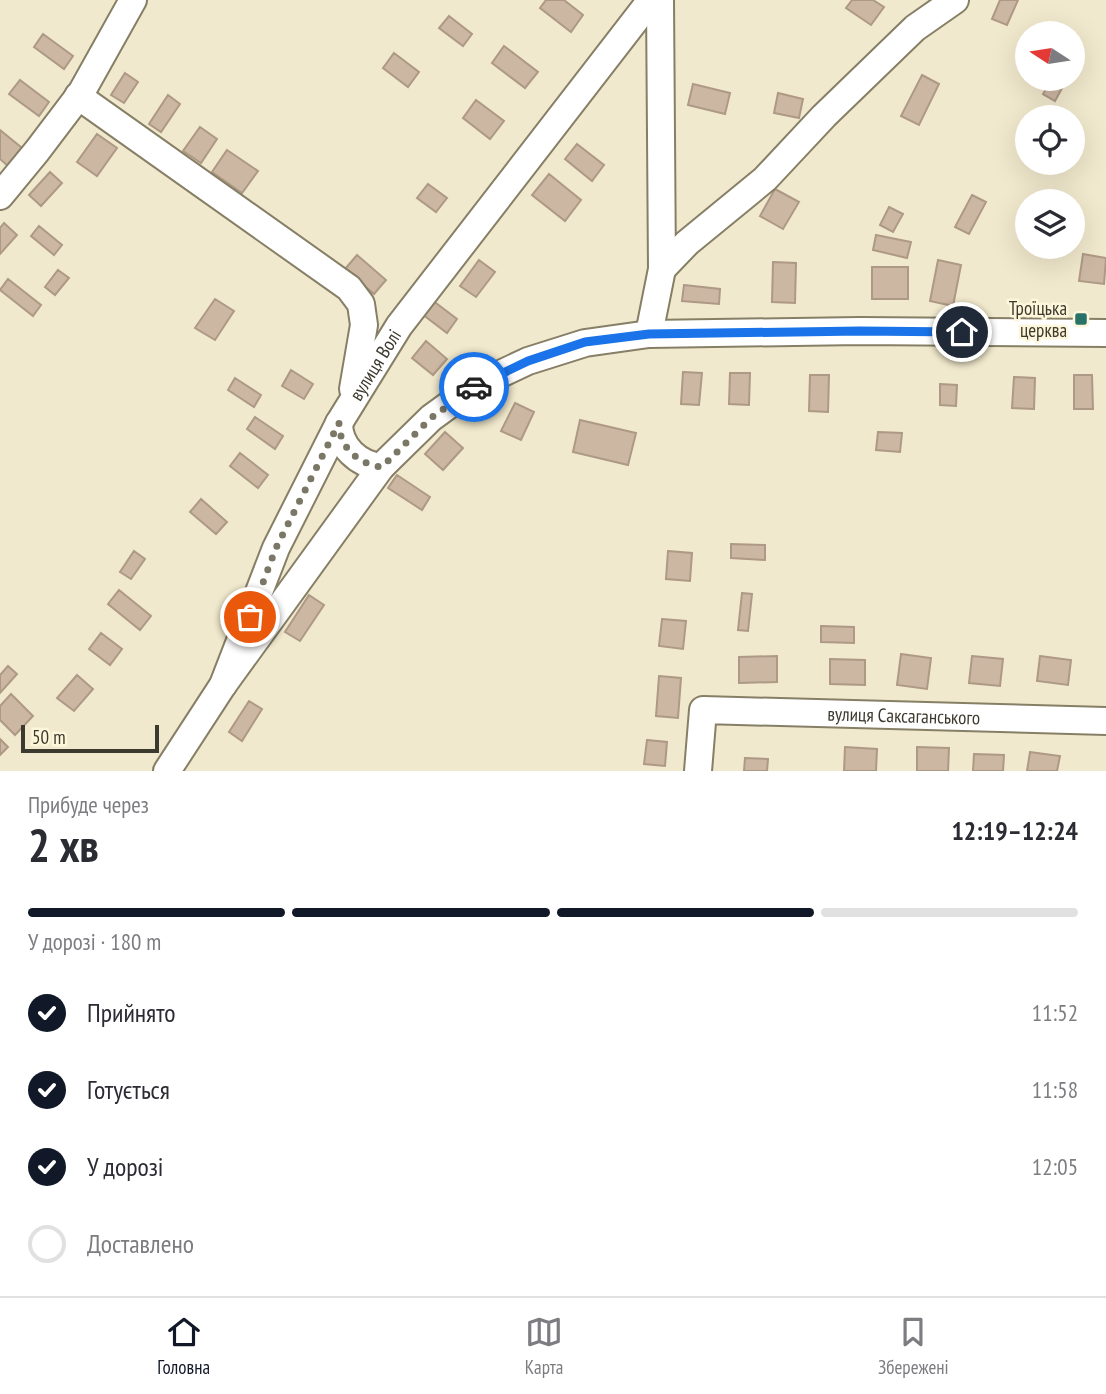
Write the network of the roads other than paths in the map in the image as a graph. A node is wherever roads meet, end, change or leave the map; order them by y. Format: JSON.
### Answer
{"nodes":[{"id":1,"x":133,"y":0,"type":"edge"},
{"id":2,"x":651,"y":0,"type":"edge"},
{"id":3,"x":660,"y":0,"type":"edge"},
{"id":4,"x":955,"y":0,"type":"edge"},
{"id":5,"x":78,"y":96,"type":"junction"},
{"id":6,"x":0,"y":196,"type":"edge"},
{"id":7,"x":662,"y":269,"type":"junction"},
{"id":8,"x":1106,"y":333,"type":"edge"},
{"id":9,"x":649,"y":334,"type":"junction"},
{"id":10,"x":345,"y":414,"type":"junction"},
{"id":11,"x":382,"y":467,"type":"junction"},
{"id":12,"x":223,"y":685,"type":"junction"},
{"id":13,"x":1106,"y":721,"type":"edge"},
{"id":14,"x":167,"y":771,"type":"edge"},
{"id":15,"x":698,"y":771,"type":"edge"}],
"edges":[{"from":1,"to":5,"type":"street"},
{"from":2,"to":10,"type":"street","name":"вулиця Волі"},
{"from":3,"to":7,"type":"street"},
{"from":4,"to":7,"type":"street"},
{"from":5,"to":6,"type":"street"},
{"from":5,"to":10,"type":"street"},
{"from":7,"to":9,"type":"street"},
{"from":8,"to":9,"type":"street"},
{"from":9,"to":11,"type":"street"},
{"from":10,"to":11,"type":"street"},
{"from":10,"to":12,"type":"street","name":"вулиця Волі"},
{"from":11,"to":12,"type":"street"},
{"from":12,"to":14,"type":"street","name":"вулиця Волі"},
{"from":13,"to":15,"type":"street","name":"вулиця Саксаганського"}]}
